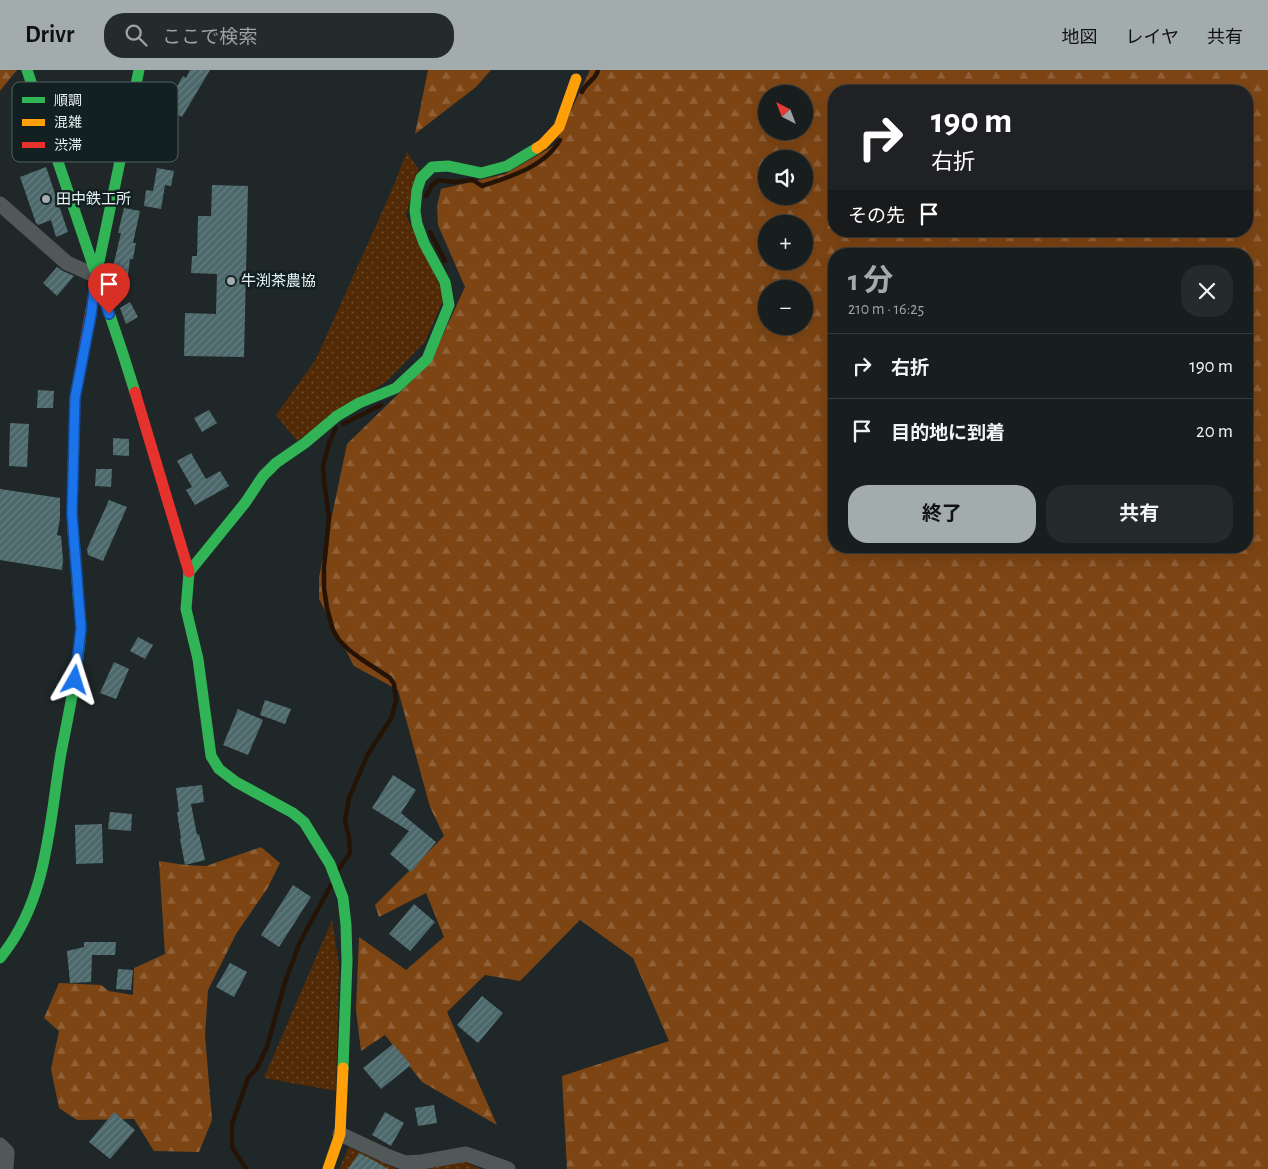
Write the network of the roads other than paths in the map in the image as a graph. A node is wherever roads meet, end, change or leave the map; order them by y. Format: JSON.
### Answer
{"nodes":[{"id":1,"x":28,"y":70,"type":"edge"},
{"id":2,"x":576,"y":79,"type":"dead end"},
{"id":3,"x":32,"y":82,"type":"edge"},
{"id":4,"x":58,"y":162,"type":"edge"},
{"id":5,"x":120,"y":162,"type":"edge"},
{"id":6,"x":0,"y":204,"type":"edge"},
{"id":7,"x":96,"y":276,"type":"junction"},
{"id":8,"x":189,"y":572,"type":"junction"},
{"id":9,"x":0,"y":958,"type":"edge"},
{"id":10,"x":340,"y":1134,"type":"junction"},
{"id":11,"x":0,"y":1145,"type":"edge"},
{"id":12,"x":6,"y":1169,"type":"edge"},
{"id":13,"x":328,"y":1169,"type":"edge"},
{"id":14,"x":508,"y":1169,"type":"edge"}],
"edges":[{"from":1,"to":3,"type":"street"},
{"from":2,"to":8,"type":"street"},
{"from":4,"to":7,"type":"street"},
{"from":5,"to":7,"type":"street"},
{"from":6,"to":7,"type":"street"},
{"from":7,"to":8,"type":"street"},
{"from":7,"to":9,"type":"street"},
{"from":8,"to":10,"type":"street"},
{"from":10,"to":13,"type":"street"},
{"from":10,"to":14,"type":"street"},
{"from":11,"to":12,"type":"street"}]}
